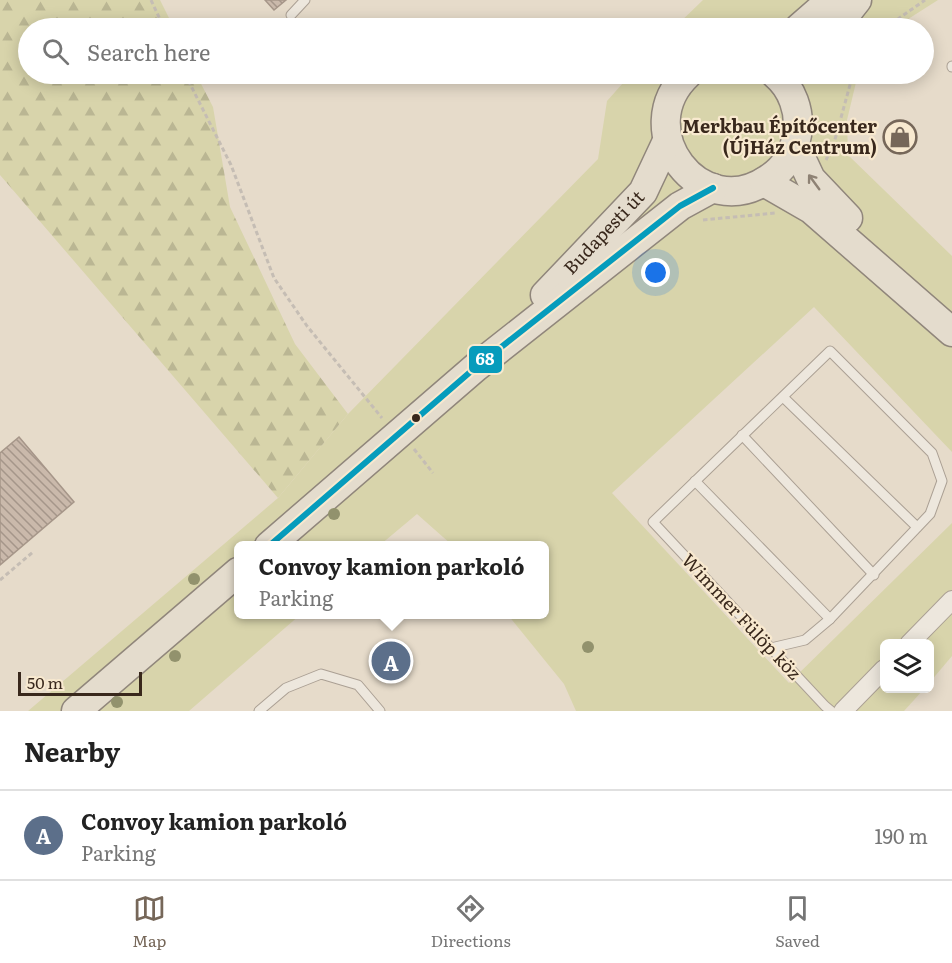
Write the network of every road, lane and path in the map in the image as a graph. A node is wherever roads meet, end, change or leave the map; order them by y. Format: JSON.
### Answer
{"nodes":[{"id":1,"x":151,"y":0,"type":"edge"},
{"id":2,"x":305,"y":0,"type":"edge"},
{"id":3,"x":831,"y":0,"type":"edge"},
{"id":4,"x":857,"y":0,"type":"edge"},
{"id":5,"x":925,"y":0,"type":"edge"},
{"id":6,"x":291,"y":15,"type":"dead end"},
{"id":7,"x":159,"y":18,"type":"edge"},
{"id":8,"x":810,"y":18,"type":"edge"},
{"id":9,"x":843,"y":18,"type":"edge"},
{"id":10,"x":899,"y":18,"type":"edge"},
{"id":11,"x":190,"y":84,"type":"edge"},
{"id":12,"x":679,"y":84,"type":"edge"},
{"id":13,"x":784,"y":84,"type":"edge"},
{"id":14,"x":800,"y":84,"type":"edge"},
{"id":15,"x":850,"y":84,"type":"edge"},
{"id":16,"x":794,"y":101,"type":"junction"},
{"id":17,"x":667,"y":141,"type":"junction"},
{"id":18,"x":795,"y":145,"type":"junction"},
{"id":19,"x":811,"y":179,"type":"junction"},
{"id":20,"x":764,"y":182,"type":"junction"},
{"id":21,"x":713,"y":188,"type":"junction"},
{"id":22,"x":680,"y":206,"type":"junction"},
{"id":23,"x":785,"y":212,"type":"dead end"},
{"id":24,"x":922,"y":303,"type":"junction"},
{"id":25,"x":952,"y":332,"type":"edge"},
{"id":26,"x":476,"y":368,"type":"junction"},
{"id":27,"x":783,"y":397,"type":"junction"},
{"id":28,"x":742,"y":435,"type":"junction"},
{"id":29,"x":405,"y":443,"type":"junction"},
{"id":30,"x":433,"y":473,"type":"dead end"},
{"id":31,"x":695,"y":481,"type":"junction"},
{"id":32,"x":917,"y":527,"type":"junction"},
{"id":33,"x":276,"y":541,"type":"edge"},
{"id":34,"x":33,"y":552,"type":"dead end"},
{"id":35,"x":234,"y":575,"type":"edge"},
{"id":36,"x":874,"y":575,"type":"junction"},
{"id":37,"x":0,"y":580,"type":"edge"},
{"id":38,"x":952,"y":600,"type":"edge"},
{"id":39,"x":830,"y":619,"type":"junction"},
{"id":40,"x":914,"y":639,"type":"edge"},
{"id":41,"x":771,"y":648,"type":"junction"},
{"id":42,"x":880,"y":674,"type":"edge"},
{"id":43,"x":76,"y":711,"type":"edge"},
{"id":44,"x":259,"y":711,"type":"edge"},
{"id":45,"x":380,"y":711,"type":"edge"},
{"id":46,"x":831,"y":711,"type":"edge"},
{"id":47,"x":843,"y":711,"type":"edge"}],
"edges":[{"from":1,"to":7,"type":"path"},
{"from":2,"to":6,"type":"lane"},
{"from":3,"to":8,"type":"main road"},
{"from":4,"to":9,"type":"main road"},
{"from":5,"to":10,"type":"path"},
{"from":11,"to":29,"type":"path"},
{"from":12,"to":17,"type":"main road","name":"Budapesti út"},
{"from":13,"to":16,"type":"main road","name":"Budapesti út"},
{"from":14,"to":16,"type":"main road","name":"Budapesti út"},
{"from":15,"to":19,"type":"path"},
{"from":16,"to":18,"type":"main road","name":"Budapesti út"},
{"from":17,"to":21,"type":"main road","name":"Budapesti út"},
{"from":17,"to":26,"type":"main road","name":"Budapesti út"},
{"from":18,"to":19,"type":"main road"},
{"from":18,"to":20,"type":"main road","name":"Budapesti út"},
{"from":24,"to":19,"type":"main road","one_way":true},
{"from":20,"to":21,"type":"main road","name":"Budapesti út"},
{"from":20,"to":24,"type":"main road"},
{"from":21,"to":22,"type":"main road","name":"Budapesti út"},
{"from":22,"to":23,"type":"path"},
{"from":22,"to":26,"type":"main road","name":"Budapesti út"},
{"from":24,"to":25,"type":"main road"},
{"from":26,"to":29,"type":"main road","name":"Budapesti út"},
{"from":27,"to":28,"type":"lane"},
{"from":27,"to":32,"type":"lane"},
{"from":27,"to":32,"type":"lane"},
{"from":28,"to":31,"type":"lane"},
{"from":28,"to":36,"type":"lane"},
{"from":29,"to":30,"type":"path"},
{"from":29,"to":33,"type":"main road","name":"Budapesti út"},
{"from":31,"to":39,"type":"lane"},
{"from":31,"to":41,"type":"lane","name":"Wimmer Fülöp köz"},
{"from":32,"to":36,"type":"lane"},
{"from":34,"to":37,"type":"path"},
{"from":35,"to":43,"type":"main road"},
{"from":36,"to":39,"type":"lane"},
{"from":38,"to":40,"type":"street"},
{"from":39,"to":41,"type":"lane"},
{"from":41,"to":46,"type":"lane","name":"Wimmer Fülöp köz"},
{"from":42,"to":47,"type":"street"},
{"from":44,"to":45,"type":"lane"}]}
